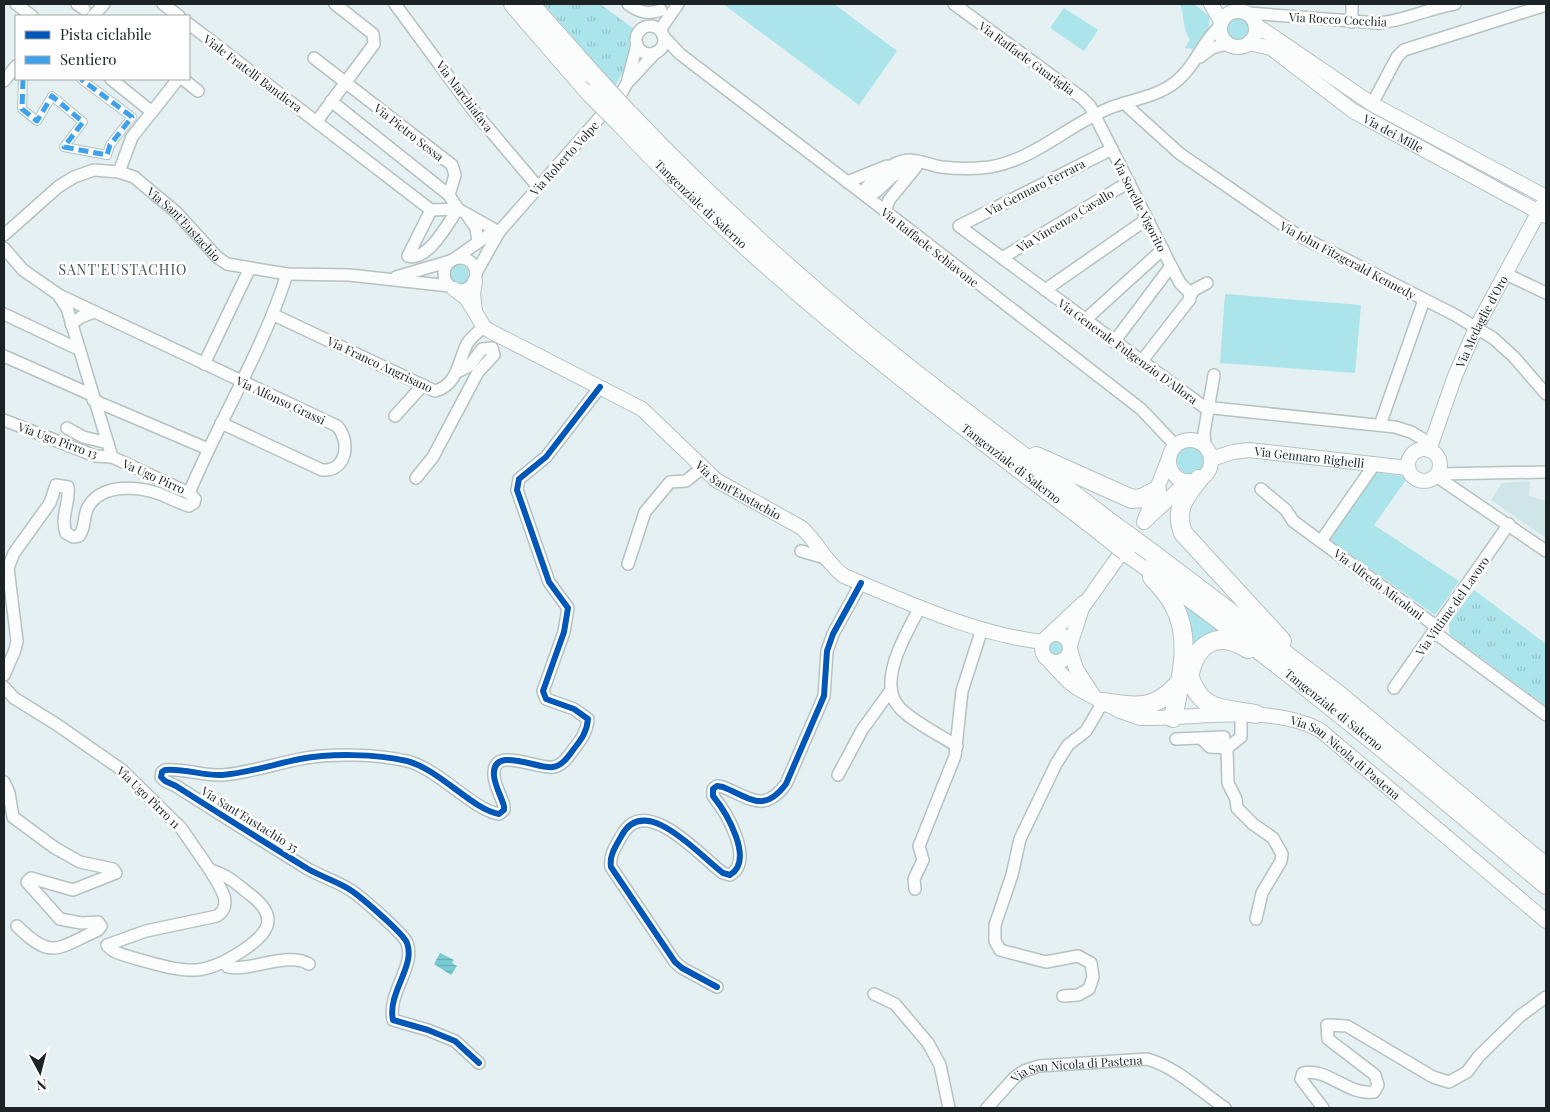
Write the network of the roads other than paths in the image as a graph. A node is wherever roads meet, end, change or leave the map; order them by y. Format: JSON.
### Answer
{"nodes":[{"id":1,"x":16,"y":4,"type":"edge"},
{"id":2,"x":104,"y":4,"type":"edge"},
{"id":3,"x":163,"y":4,"type":"edge"},
{"id":4,"x":335,"y":4,"type":"edge"},
{"id":5,"x":395,"y":4,"type":"edge"},
{"id":6,"x":513,"y":4,"type":"edge"},
{"id":7,"x":530,"y":4,"type":"edge"},
{"id":8,"x":678,"y":4,"type":"edge"},
{"id":9,"x":954,"y":4,"type":"edge"},
{"id":10,"x":1211,"y":4,"type":"edge"},
{"id":11,"x":1352,"y":4,"type":"edge"},
{"id":12,"x":1455,"y":4,"type":"edge"},
{"id":13,"x":1546,"y":5,"type":"edge"},
{"id":14,"x":632,"y":7,"type":"edge"},
{"id":15,"x":664,"y":7,"type":"edge"},
{"id":16,"x":1529,"y":7,"type":"edge"},
{"id":17,"x":90,"y":12,"type":"edge"},
{"id":18,"x":1244,"y":13,"type":"edge"},
{"id":19,"x":31,"y":15,"type":"edge"},
{"id":20,"x":178,"y":15,"type":"edge"},
{"id":21,"x":1352,"y":22,"type":"junction"},
{"id":22,"x":1220,"y":24,"type":"junction"},
{"id":23,"x":190,"y":25,"type":"edge"},
{"id":24,"x":653,"y":30,"type":"junction"},
{"id":25,"x":1249,"y":43,"type":"junction"},
{"id":26,"x":1227,"y":44,"type":"junction"},
{"id":27,"x":637,"y":45,"type":"junction"},
{"id":28,"x":657,"y":52,"type":"junction"},
{"id":29,"x":680,"y":54,"type":"junction"},
{"id":30,"x":314,"y":58,"type":"dead end"},
{"id":31,"x":1199,"y":58,"type":"junction"},
{"id":32,"x":15,"y":67,"type":"edge"},
{"id":33,"x":23,"y":80,"type":"edge"},
{"id":34,"x":82,"y":80,"type":"edge"},
{"id":35,"x":112,"y":80,"type":"edge"},
{"id":36,"x":177,"y":80,"type":"edge"},
{"id":37,"x":184,"y":80,"type":"edge"},
{"id":38,"x":4,"y":81,"type":"edge"},
{"id":39,"x":345,"y":83,"type":"junction"},
{"id":40,"x":627,"y":83,"type":"junction"},
{"id":41,"x":198,"y":91,"type":"dead end"},
{"id":42,"x":332,"y":101,"type":"junction"},
{"id":43,"x":1125,"y":104,"type":"junction"},
{"id":44,"x":1372,"y":104,"type":"junction"},
{"id":45,"x":152,"y":112,"type":"junction"},
{"id":46,"x":1096,"y":116,"type":"junction"},
{"id":47,"x":623,"y":117,"type":"junction"},
{"id":48,"x":316,"y":121,"type":"junction"},
{"id":49,"x":1112,"y":148,"type":"junction"},
{"id":50,"x":901,"y":162,"type":"junction"},
{"id":51,"x":921,"y":162,"type":"junction"},
{"id":52,"x":119,"y":172,"type":"junction"},
{"id":53,"x":847,"y":182,"type":"junction"},
{"id":54,"x":1129,"y":182,"type":"junction"},
{"id":55,"x":538,"y":187,"type":"junction"},
{"id":56,"x":864,"y":194,"type":"junction"},
{"id":57,"x":449,"y":195,"type":"junction"},
{"id":58,"x":1546,"y":198,"type":"edge"},
{"id":59,"x":431,"y":210,"type":"junction"},
{"id":60,"x":462,"y":211,"type":"junction"},
{"id":61,"x":885,"y":211,"type":"junction"},
{"id":62,"x":1543,"y":214,"type":"edge"},
{"id":63,"x":1147,"y":219,"type":"junction"},
{"id":64,"x":959,"y":226,"type":"joint"},
{"id":65,"x":499,"y":232,"type":"junction"},
{"id":66,"x":4,"y":235,"type":"edge"},
{"id":67,"x":478,"y":242,"type":"junction"},
{"id":68,"x":4,"y":248,"type":"edge"},
{"id":69,"x":1163,"y":249,"type":"junction"},
{"id":70,"x":1002,"y":258,"type":"junction"},
{"id":71,"x":452,"y":260,"type":"junction"},
{"id":72,"x":1171,"y":266,"type":"junction"},
{"id":73,"x":249,"y":270,"type":"junction"},
{"id":74,"x":287,"y":274,"type":"junction"},
{"id":75,"x":1506,"y":274,"type":"junction"},
{"id":76,"x":475,"y":277,"type":"junction"},
{"id":77,"x":390,"y":279,"type":"junction"},
{"id":78,"x":1207,"y":283,"type":"dead end"},
{"id":79,"x":452,"y":287,"type":"junction"},
{"id":80,"x":1045,"y":290,"type":"junction"},
{"id":81,"x":1546,"y":293,"type":"edge"},
{"id":82,"x":1190,"y":294,"type":"junction"},
{"id":83,"x":59,"y":295,"type":"junction"},
{"id":84,"x":1424,"y":300,"type":"junction"},
{"id":85,"x":94,"y":312,"type":"junction"},
{"id":86,"x":475,"y":312,"type":"junction"},
{"id":87,"x":4,"y":314,"type":"edge"},
{"id":88,"x":274,"y":315,"type":"junction"},
{"id":89,"x":1085,"y":320,"type":"junction"},
{"id":90,"x":71,"y":324,"type":"junction"},
{"id":91,"x":484,"y":327,"type":"junction"},
{"id":92,"x":1476,"y":328,"type":"junction"},
{"id":93,"x":1114,"y":342,"type":"junction"},
{"id":94,"x":78,"y":349,"type":"junction"},
{"id":95,"x":4,"y":356,"type":"edge"},
{"id":96,"x":1141,"y":362,"type":"junction"},
{"id":97,"x":204,"y":364,"type":"junction"},
{"id":98,"x":459,"y":371,"type":"junction"},
{"id":99,"x":1214,"y":375,"type":"dead end"},
{"id":100,"x":242,"y":381,"type":"junction"},
{"id":101,"x":423,"y":385,"type":"junction"},
{"id":102,"x":600,"y":387,"type":"junction"},
{"id":103,"x":1546,"y":394,"type":"edge"},
{"id":104,"x":93,"y":397,"type":"junction"},
{"id":105,"x":1209,"y":408,"type":"junction"},
{"id":106,"x":395,"y":416,"type":"dead end"},
{"id":107,"x":975,"y":419,"type":"junction"},
{"id":108,"x":4,"y":420,"type":"edge"},
{"id":109,"x":221,"y":423,"type":"junction"},
{"id":110,"x":1380,"y":425,"type":"junction"},
{"id":111,"x":67,"y":428,"type":"dead end"},
{"id":112,"x":108,"y":443,"type":"junction"},
{"id":113,"x":1205,"y":446,"type":"junction"},
{"id":114,"x":1430,"y":447,"type":"junction"},
{"id":115,"x":208,"y":449,"type":"junction"},
{"id":116,"x":1173,"y":452,"type":"junction"},
{"id":117,"x":112,"y":457,"type":"junction"},
{"id":118,"x":1211,"y":459,"type":"junction"},
{"id":119,"x":1374,"y":465,"type":"junction"},
{"id":120,"x":702,"y":468,"type":"junction"},
{"id":121,"x":1408,"y":468,"type":"junction"},
{"id":122,"x":1546,"y":472,"type":"edge"},
{"id":123,"x":1472,"y":474,"type":"junction"},
{"id":124,"x":1437,"y":475,"type":"junction"},
{"id":125,"x":416,"y":478,"type":"dead end"},
{"id":126,"x":1194,"y":480,"type":"junction"},
{"id":127,"x":1261,"y":489,"type":"dead end"},
{"id":128,"x":1157,"y":490,"type":"junction"},
{"id":129,"x":189,"y":493,"type":"junction"},
{"id":130,"x":1469,"y":497,"type":"junction"},
{"id":131,"x":1099,"y":522,"type":"junction"},
{"id":132,"x":1509,"y":524,"type":"junction"},
{"id":133,"x":1321,"y":541,"type":"junction"},
{"id":134,"x":801,"y":551,"type":"dead end"},
{"id":135,"x":1546,"y":551,"type":"edge"},
{"id":136,"x":1123,"y":554,"type":"junction"},
{"id":137,"x":825,"y":558,"type":"junction"},
{"id":138,"x":628,"y":564,"type":"dead end"},
{"id":139,"x":861,"y":583,"type":"junction"},
{"id":140,"x":1087,"y":600,"type":"junction"},
{"id":141,"x":920,"y":606,"type":"junction"},
{"id":142,"x":982,"y":629,"type":"junction"},
{"id":143,"x":1435,"y":630,"type":"junction"},
{"id":144,"x":1070,"y":647,"type":"junction"},
{"id":145,"x":1045,"y":649,"type":"junction"},
{"id":146,"x":1298,"y":672,"type":"junction"},
{"id":147,"x":4,"y":675,"type":"edge"},
{"id":148,"x":1184,"y":679,"type":"junction"},
{"id":149,"x":4,"y":687,"type":"edge"},
{"id":150,"x":1394,"y":688,"type":"dead end"},
{"id":151,"x":891,"y":690,"type":"junction"},
{"id":152,"x":1099,"y":699,"type":"junction"},
{"id":153,"x":1248,"y":715,"type":"junction"},
{"id":154,"x":1546,"y":715,"type":"edge"},
{"id":155,"x":1176,"y":718,"type":"junction"},
{"id":156,"x":1176,"y":739,"type":"dead end"},
{"id":157,"x":1225,"y":742,"type":"junction"},
{"id":158,"x":957,"y":746,"type":"junction"},
{"id":159,"x":838,"y":775,"type":"dead end"},
{"id":160,"x":4,"y":782,"type":"edge"},
{"id":161,"x":1546,"y":867,"type":"edge"},
{"id":162,"x":210,"y":870,"type":"junction"},
{"id":163,"x":1546,"y":886,"type":"edge"},
{"id":164,"x":915,"y":889,"type":"dead end"},
{"id":165,"x":1256,"y":919,"type":"dead end"},
{"id":166,"x":1546,"y":921,"type":"edge"},
{"id":167,"x":17,"y":926,"type":"dead end"},
{"id":168,"x":224,"y":962,"type":"junction"},
{"id":169,"x":309,"y":964,"type":"dead end"},
{"id":170,"x":717,"y":987,"type":"dead end"},
{"id":171,"x":874,"y":994,"type":"dead end"},
{"id":172,"x":1063,"y":996,"type":"dead end"},
{"id":173,"x":1546,"y":997,"type":"edge"},
{"id":174,"x":479,"y":1063,"type":"dead end"},
{"id":175,"x":948,"y":1108,"type":"edge"},
{"id":176,"x":987,"y":1108,"type":"edge"},
{"id":177,"x":1225,"y":1108,"type":"edge"},
{"id":178,"x":1323,"y":1108,"type":"edge"}],
"edges":[{"from":1,"to":19,"type":"street"},
{"from":2,"to":17,"type":"street"},
{"from":3,"to":20,"type":"street"},
{"from":4,"to":39,"type":"street"},
{"from":5,"to":55,"type":"street","name":"Via Marchiafava"},
{"from":6,"to":47,"type":"highway","name":"Tangenziale di Salerno","bridge":true},
{"from":7,"to":47,"type":"highway","name":"Tangenziale di Salerno","bridge":true},
{"from":8,"to":24,"type":"street"},
{"from":9,"to":46,"type":"street","name":"Via Raffaele Guariglia"},
{"from":10,"to":22,"type":"street"},
{"from":11,"to":21,"type":"street"},
{"from":12,"to":21,"type":"street","name":"Via Rocco Cocchia"},
{"from":13,"to":16,"type":"street"},
{"from":14,"to":15,"type":"street"},
{"from":14,"to":24,"type":"street"},
{"from":15,"to":24,"type":"street"},
{"from":16,"to":44,"type":"street"},
{"from":18,"to":21,"type":"street","name":"Via Rocco Cocchia"},
{"from":18,"to":22,"type":"street"},
{"from":18,"to":25,"type":"street"},
{"from":18,"to":44,"type":"street","name":"Via dei Mille"},
{"from":22,"to":26,"type":"street"},
{"from":22,"to":31,"type":"street"},
{"from":23,"to":48,"type":"street","name":"Viale Fratelli Bandiera"},
{"from":24,"to":27,"type":"street"},
{"from":24,"to":28,"type":"street"},
{"from":24,"to":29,"type":"street","name":"Via Raffaele Schiavone"},
{"from":25,"to":26,"type":"street"},
{"from":25,"to":62,"type":"street","name":"Via dei Mille"},
{"from":26,"to":31,"type":"street"},
{"from":27,"to":28,"type":"street"},
{"from":27,"to":40,"type":"street","name":"Via Roberto Volpe"},
{"from":28,"to":29,"type":"street","name":"Via Raffaele Schiavone"},
{"from":28,"to":40,"type":"street","name":"Via Roberto Volpe"},
{"from":29,"to":53,"type":"street","name":"Via Raffaele Schiavone"},
{"from":30,"to":39,"type":"street","name":"Via Pietro Sessa"},
{"from":31,"to":43,"type":"street"},
{"from":32,"to":38,"type":"street"},
{"from":33,"to":34,"type":"street"},
{"from":35,"to":45,"type":"street"},
{"from":36,"to":45,"type":"street"},
{"from":37,"to":41,"type":"street"},
{"from":39,"to":42,"type":"street"},
{"from":39,"to":57,"type":"street","name":"Via Pietro Sessa"},
{"from":40,"to":55,"type":"street","name":"Via Roberto Volpe"},
{"from":42,"to":48,"type":"street"},
{"from":42,"to":57,"type":"street"},
{"from":43,"to":46,"type":"street"},
{"from":43,"to":84,"type":"street","name":"Via John Fitzgerald Kennedy"},
{"from":44,"to":58,"type":"street","name":"Via dei Mille"},
{"from":45,"to":52,"type":"street"},
{"from":46,"to":49,"type":"street","name":"Via Sorelle Vigorito"},
{"from":46,"to":51,"type":"street"},
{"from":47,"to":107,"type":"highway","name":"Tangenziale di Salerno"},
{"from":47,"to":131,"type":"highway","name":"Tangenziale di Salerno"},
{"from":48,"to":59,"type":"street","name":"Viale Fratelli Bandiera"},
{"from":49,"to":54,"type":"street","name":"Via Sorelle Vigorito"},
{"from":49,"to":64,"type":"street","name":"Via Gennaro Ferrara"},
{"from":50,"to":51,"type":"street"},
{"from":50,"to":53,"type":"street"},
{"from":50,"to":56,"type":"street"},
{"from":51,"to":56,"type":"street"},
{"from":51,"to":61,"type":"street"},
{"from":52,"to":66,"type":"street","name":"Via Sant'Eustachio"},
{"from":52,"to":73,"type":"street","name":"Via Sant'Eustachio"},
{"from":53,"to":56,"type":"street","name":"Via Raffaele Schiavone"},
{"from":54,"to":63,"type":"street","name":"Via Sorelle Vigorito"},
{"from":54,"to":70,"type":"street","name":"Via Vincenzo Cavallo"},
{"from":55,"to":65,"type":"street","name":"Via Roberto Volpe"},
{"from":56,"to":61,"type":"street","name":"Via Raffaele Schiavone"},
{"from":57,"to":60,"type":"street"},
{"from":58,"to":62,"type":"street","name":"Via Medaglie d'Oro"},
{"from":59,"to":60,"type":"street"},
{"from":59,"to":60,"type":"street"},
{"from":60,"to":65,"type":"street"},
{"from":60,"to":67,"type":"street"},
{"from":61,"to":116,"type":"street","name":"Via Raffaele Schiavone"},
{"from":62,"to":75,"type":"street","name":"Via Medaglie d'Oro"},
{"from":63,"to":69,"type":"street","name":"Via Sorelle Vigorito"},
{"from":63,"to":80,"type":"street"},
{"from":64,"to":70,"type":"street","name":"Via Generale Fulgenzio D'Allora"},
{"from":65,"to":67,"type":"street","name":"Via Roberto Volpe"},
{"from":65,"to":76,"type":"street","name":"Via Roberto Volpe"},
{"from":67,"to":71,"type":"street","name":"Via Roberto Volpe"},
{"from":68,"to":83,"type":"street","name":"Via Alfonso Grassi"},
{"from":69,"to":72,"type":"street","name":"Via Sorelle Vigorito"},
{"from":69,"to":89,"type":"street"},
{"from":70,"to":80,"type":"street","name":"Via Generale Fulgenzio D'Allora"},
{"from":71,"to":76,"type":"street"},
{"from":71,"to":77,"type":"street","name":"Via Sant'Eustachio"},
{"from":71,"to":79,"type":"street"},
{"from":72,"to":82,"type":"street","name":"Via Sorelle Vigorito"},
{"from":72,"to":93,"type":"street"},
{"from":73,"to":74,"type":"street","name":"Via Sant'Eustachio"},
{"from":73,"to":97,"type":"street"},
{"from":74,"to":77,"type":"street","name":"Via Sant'Eustachio"},
{"from":74,"to":88,"type":"street","name":"Va Ugo Pirro"},
{"from":75,"to":81,"type":"street"},
{"from":75,"to":92,"type":"street","name":"Via Medaglie d'Oro"},
{"from":76,"to":79,"type":"street"},
{"from":76,"to":86,"type":"street"},
{"from":77,"to":79,"type":"street","name":"Via Sant'Eustachio"},
{"from":78,"to":82,"type":"street"},
{"from":79,"to":86,"type":"street"},
{"from":80,"to":89,"type":"street","name":"Via Generale Fulgenzio D'Allora"},
{"from":82,"to":96,"type":"street"},
{"from":83,"to":85,"type":"street","name":"Via Alfonso Grassi"},
{"from":83,"to":90,"type":"street","name":"Va Ugo Pirro"},
{"from":84,"to":92,"type":"street","name":"Via John Fitzgerald Kennedy"},
{"from":84,"to":110,"type":"street"},
{"from":85,"to":90,"type":"street"},
{"from":85,"to":97,"type":"street","name":"Via Alfonso Grassi"},
{"from":86,"to":91,"type":"street"},
{"from":87,"to":94,"type":"street"},
{"from":88,"to":100,"type":"street","name":"Va Ugo Pirro"},
{"from":88,"to":101,"type":"street","name":"Via Franco Angrisano"},
{"from":89,"to":93,"type":"street","name":"Via Generale Fulgenzio D'Allora"},
{"from":90,"to":94,"type":"street","name":"Va Ugo Pirro"},
{"from":91,"to":98,"type":"street","name":"Via Franco Angrisano"},
{"from":91,"to":102,"type":"street","name":"Via Sant'Eustachio"},
{"from":92,"to":103,"type":"street","name":"Via John Fitzgerald Kennedy"},
{"from":92,"to":114,"type":"street","name":"Via Medaglie d'Oro"},
{"from":93,"to":96,"type":"street","name":"Via Generale Fulgenzio D'Allora"},
{"from":94,"to":104,"type":"street","name":"Va Ugo Pirro"},
{"from":95,"to":104,"type":"street"},
{"from":96,"to":105,"type":"street","name":"Via Generale Fulgenzio D'Allora"},
{"from":97,"to":100,"type":"street","name":"Via Alfonso Grassi"},
{"from":98,"to":101,"type":"street","name":"Via Franco Angrisano"},
{"from":98,"to":125,"type":"street"},
{"from":99,"to":105,"type":"street"},
{"from":100,"to":109,"type":"street","name":"Va Ugo Pirro"},
{"from":100,"to":109,"type":"street","name":"Via Alfonso Grassi"},
{"from":101,"to":106,"type":"street"},
{"from":102,"to":120,"type":"street","name":"Via Sant'Eustachio"},
{"from":102,"to":174,"type":"street","name":"Via Sant'Eustachio 35"},
{"from":104,"to":112,"type":"street","name":"Va Ugo Pirro"},
{"from":104,"to":115,"type":"street"},
{"from":105,"to":110,"type":"street","name":"Via Generale Fulgenzio D'Allora"},
{"from":105,"to":113,"type":"street"},
{"from":107,"to":128,"type":"highway"},
{"from":107,"to":131,"type":"highway","name":"Tangenziale di Salerno"},
{"from":108,"to":117,"type":"street","name":"Via Ugo Pirro 13"},
{"from":109,"to":115,"type":"street","name":"Va Ugo Pirro"},
{"from":110,"to":114,"type":"street","name":"Via Generale Fulgenzio D'Allora"},
{"from":111,"to":112,"type":"street"},
{"from":112,"to":117,"type":"street","name":"Va Ugo Pirro"},
{"from":113,"to":116,"type":"street"},
{"from":113,"to":118,"type":"street"},
{"from":114,"to":121,"type":"street"},
{"from":114,"to":124,"type":"street"},
{"from":115,"to":129,"type":"street","name":"Va Ugo Pirro"},
{"from":116,"to":126,"type":"street"},
{"from":116,"to":128,"type":"street"},
{"from":117,"to":129,"type":"street","name":"Va Ugo Pirro"},
{"from":118,"to":119,"type":"street","name":"Via Gennaro Righelli"},
{"from":118,"to":126,"type":"street"},
{"from":119,"to":121,"type":"street","name":"Via Gennaro Righelli"},
{"from":119,"to":133,"type":"street","name":"Via Alfredo Micoloni"},
{"from":120,"to":137,"type":"street","name":"Via Sant'Eustachio"},
{"from":120,"to":138,"type":"street"},
{"from":121,"to":124,"type":"street"},
{"from":122,"to":123,"type":"street"},
{"from":123,"to":124,"type":"street"},
{"from":123,"to":130,"type":"street"},
{"from":124,"to":130,"type":"street"},
{"from":126,"to":128,"type":"street"},
{"from":126,"to":146,"type":"highway"},
{"from":127,"to":133,"type":"street","name":"Via Alfredo Micoloni"},
{"from":129,"to":147,"type":"street"},
{"from":130,"to":132,"type":"street"},
{"from":131,"to":136,"type":"highway","name":"Tangenziale di Salerno","bridge":true},
{"from":131,"to":146,"type":"highway","name":"Tangenziale di Salerno","bridge":true},
{"from":132,"to":135,"type":"street"},
{"from":132,"to":143,"type":"street","name":"Via Vittime del Lavoro"},
{"from":133,"to":143,"type":"street","name":"Via Alfredo Micoloni"},
{"from":134,"to":137,"type":"street"},
{"from":136,"to":140,"type":"street"},
{"from":136,"to":146,"type":"highway","name":"Tangenziale di Salerno"},
{"from":136,"to":148,"type":"highway"},
{"from":137,"to":139,"type":"street","name":"Via Sant'Eustachio"},
{"from":139,"to":141,"type":"street","name":"Via Sant'Eustachio"},
{"from":139,"to":170,"type":"street"},
{"from":140,"to":144,"type":"street"},
{"from":140,"to":145,"type":"street"},
{"from":141,"to":142,"type":"street","name":"Via Sant'Eustachio"},
{"from":141,"to":151,"type":"street"},
{"from":142,"to":145,"type":"street","name":"Via Sant'Eustachio"},
{"from":142,"to":158,"type":"street"},
{"from":143,"to":150,"type":"street","name":"Via Vittime del Lavoro"},
{"from":143,"to":154,"type":"street","name":"Via Alfredo Micoloni"},
{"from":144,"to":145,"type":"street"},
{"from":144,"to":145,"type":"street","name":"Via Sant'Eustachio"},
{"from":144,"to":152,"type":"street","name":"Via San Nicola di Pastena"},
{"from":145,"to":152,"type":"street","name":"Via San Nicola di Pastena"},
{"from":146,"to":148,"type":"highway"},
{"from":146,"to":161,"type":"highway","name":"Tangenziale di Salerno"},
{"from":146,"to":163,"type":"highway","name":"Tangenziale di Salerno"},
{"from":148,"to":152,"type":"highway"},
{"from":148,"to":153,"type":"highway"},
{"from":148,"to":155,"type":"highway"},
{"from":149,"to":162,"type":"street","name":"Via Ugo Pirro 11"},
{"from":151,"to":158,"type":"street"},
{"from":151,"to":159,"type":"street"},
{"from":152,"to":155,"type":"street","name":"Via San Nicola di Pastena"},
{"from":152,"to":172,"type":"street"},
{"from":153,"to":155,"type":"street","name":"Via San Nicola di Pastena"},
{"from":153,"to":157,"type":"street"},
{"from":153,"to":166,"type":"street","name":"Via San Nicola di Pastena"},
{"from":156,"to":157,"type":"street"},
{"from":157,"to":165,"type":"street"},
{"from":158,"to":164,"type":"street"},
{"from":160,"to":167,"type":"street"},
{"from":162,"to":168,"type":"street"},
{"from":162,"to":168,"type":"street","name":"Via Ugo Pirro 11"},
{"from":168,"to":169,"type":"street"},
{"from":171,"to":175,"type":"street"},
{"from":173,"to":178,"type":"street"},
{"from":176,"to":177,"type":"street","name":"Via San Nicola di Pastena"}]}
